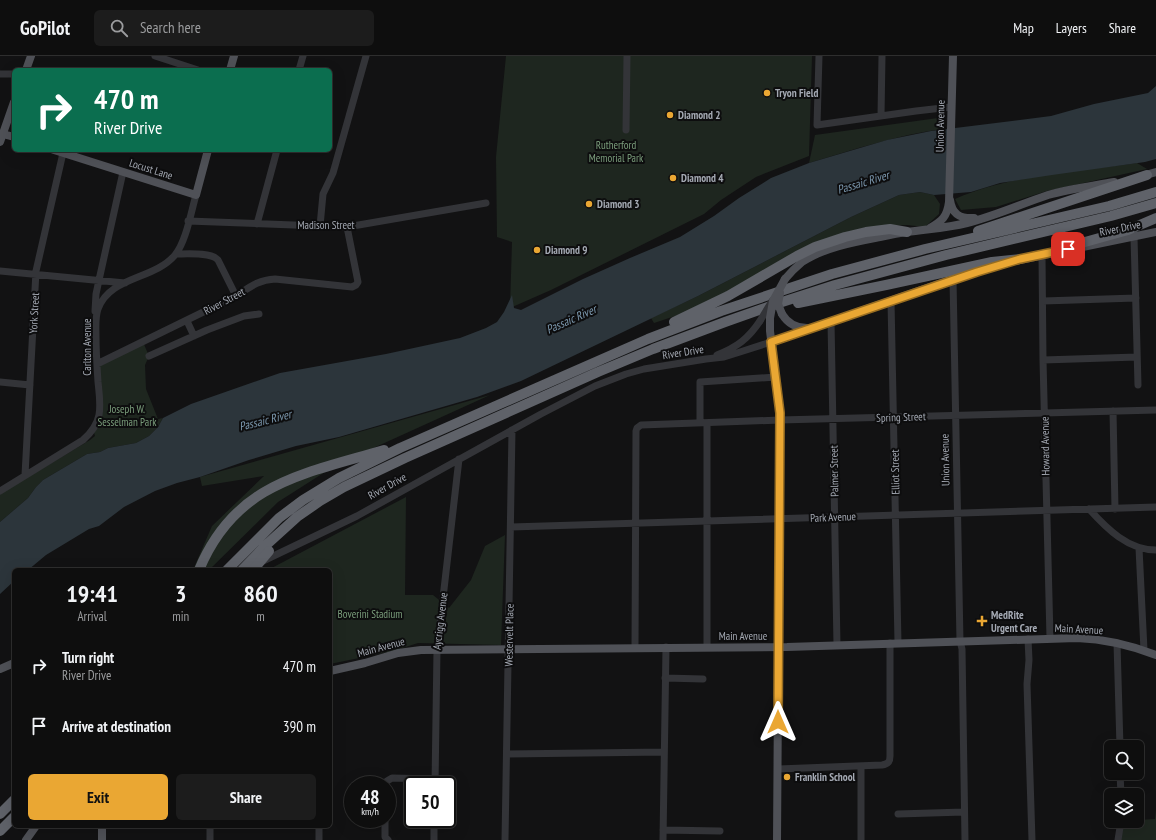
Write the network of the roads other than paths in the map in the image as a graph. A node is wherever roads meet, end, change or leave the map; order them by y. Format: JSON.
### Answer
{"nodes":[{"id":1,"x":30,"y":56,"type":"edge"},
{"id":2,"x":155,"y":56,"type":"edge"},
{"id":3,"x":234,"y":56,"type":"edge"},
{"id":4,"x":303,"y":56,"type":"edge"},
{"id":5,"x":366,"y":56,"type":"edge"},
{"id":6,"x":627,"y":56,"type":"edge"},
{"id":7,"x":819,"y":56,"type":"edge"},
{"id":8,"x":882,"y":56,"type":"edge"},
{"id":9,"x":953,"y":56,"type":"edge"},
{"id":10,"x":27,"y":68,"type":"edge"},
{"id":11,"x":192,"y":68,"type":"edge"},
{"id":12,"x":231,"y":68,"type":"edge"},
{"id":13,"x":300,"y":68,"type":"edge"},
{"id":14,"x":0,"y":74,"type":"edge"},
{"id":15,"x":12,"y":74,"type":"edge"},
{"id":16,"x":12,"y":107,"type":"edge"},
{"id":17,"x":951,"y":107,"type":"junction"},
{"id":18,"x":881,"y":116,"type":"junction"},
{"id":19,"x":626,"y":130,"type":"dead end"},
{"id":20,"x":1,"y":137,"type":"edge"},
{"id":21,"x":12,"y":137,"type":"edge"},
{"id":22,"x":60,"y":152,"type":"edge"},
{"id":23,"x":207,"y":152,"type":"edge"},
{"id":24,"x":276,"y":152,"type":"edge"},
{"id":25,"x":63,"y":153,"type":"junction"},
{"id":26,"x":123,"y":172,"type":"junction"},
{"id":27,"x":1152,"y":173,"type":"edge"},
{"id":28,"x":1156,"y":192,"type":"edge"},
{"id":29,"x":196,"y":195,"type":"junction"},
{"id":30,"x":949,"y":197,"type":"junction"},
{"id":31,"x":486,"y":203,"type":"dead end"},
{"id":32,"x":1156,"y":203,"type":"edge"},
{"id":33,"x":998,"y":214,"type":"junction"},
{"id":34,"x":1156,"y":218,"type":"edge"},
{"id":35,"x":188,"y":221,"type":"junction"},
{"id":36,"x":257,"y":224,"type":"junction"},
{"id":37,"x":320,"y":226,"type":"junction"},
{"id":38,"x":347,"y":227,"type":"junction"},
{"id":39,"x":928,"y":230,"type":"junction"},
{"id":40,"x":907,"y":232,"type":"junction"},
{"id":41,"x":1156,"y":232,"type":"edge"},
{"id":42,"x":1134,"y":237,"type":"junction"},
{"id":43,"x":1068,"y":249,"type":"junction"},
{"id":44,"x":925,"y":250,"type":"junction"},
{"id":45,"x":176,"y":254,"type":"junction"},
{"id":46,"x":1042,"y":255,"type":"junction"},
{"id":47,"x":1020,"y":259,"type":"junction"},
{"id":48,"x":0,"y":272,"type":"edge"},
{"id":49,"x":36,"y":275,"type":"junction"},
{"id":50,"x":785,"y":279,"type":"junction"},
{"id":51,"x":952,"y":279,"type":"junction"},
{"id":52,"x":98,"y":280,"type":"junction"},
{"id":53,"x":126,"y":283,"type":"junction"},
{"id":54,"x":236,"y":296,"type":"junction"},
{"id":55,"x":775,"y":296,"type":"junction"},
{"id":56,"x":1136,"y":298,"type":"junction"},
{"id":57,"x":891,"y":301,"type":"junction"},
{"id":58,"x":1043,"y":301,"type":"junction"},
{"id":59,"x":259,"y":314,"type":"dead end"},
{"id":60,"x":743,"y":315,"type":"junction"},
{"id":61,"x":96,"y":321,"type":"junction"},
{"id":62,"x":187,"y":321,"type":"junction"},
{"id":63,"x":831,"y":321,"type":"junction"},
{"id":64,"x":814,"y":327,"type":"junction"},
{"id":65,"x":194,"y":336,"type":"junction"},
{"id":66,"x":771,"y":342,"type":"junction"},
{"id":67,"x":149,"y":356,"type":"dead end"},
{"id":68,"x":1137,"y":357,"type":"junction"},
{"id":69,"x":706,"y":358,"type":"junction"},
{"id":70,"x":1043,"y":360,"type":"junction"},
{"id":71,"x":97,"y":364,"type":"junction"},
{"id":72,"x":776,"y":377,"type":"junction"},
{"id":73,"x":559,"y":378,"type":"junction"},
{"id":74,"x":0,"y":382,"type":"edge"},
{"id":75,"x":30,"y":385,"type":"junction"},
{"id":76,"x":1138,"y":386,"type":"dead end"},
{"id":77,"x":1156,"y":410,"type":"edge"},
{"id":78,"x":1112,"y":411,"type":"junction"},
{"id":79,"x":1044,"y":412,"type":"junction"},
{"id":80,"x":955,"y":415,"type":"junction"},
{"id":81,"x":894,"y":417,"type":"junction"},
{"id":82,"x":833,"y":419,"type":"junction"},
{"id":83,"x":780,"y":420,"type":"junction"},
{"id":84,"x":704,"y":423,"type":"junction"},
{"id":85,"x":512,"y":430,"type":"junction"},
{"id":86,"x":418,"y":440,"type":"junction"},
{"id":87,"x":460,"y":459,"type":"junction"},
{"id":88,"x":25,"y":475,"type":"junction"},
{"id":89,"x":0,"y":491,"type":"edge"},
{"id":90,"x":1156,"y":507,"type":"edge"},
{"id":91,"x":309,"y":509,"type":"junction"},
{"id":92,"x":1089,"y":509,"type":"junction"},
{"id":93,"x":1114,"y":509,"type":"junction"},
{"id":94,"x":1047,"y":511,"type":"junction"},
{"id":95,"x":957,"y":513,"type":"junction"},
{"id":96,"x":896,"y":515,"type":"junction"},
{"id":97,"x":835,"y":517,"type":"junction"},
{"id":98,"x":779,"y":519,"type":"junction"},
{"id":99,"x":707,"y":521,"type":"junction"},
{"id":100,"x":634,"y":523,"type":"junction"},
{"id":101,"x":511,"y":528,"type":"junction"},
{"id":102,"x":1139,"y":548,"type":"junction"},
{"id":103,"x":1156,"y":550,"type":"edge"},
{"id":104,"x":200,"y":568,"type":"edge"},
{"id":105,"x":229,"y":568,"type":"edge"},
{"id":106,"x":244,"y":568,"type":"edge"},
{"id":107,"x":246,"y":568,"type":"edge"},
{"id":108,"x":255,"y":568,"type":"edge"},
{"id":109,"x":1050,"y":638,"type":"junction"},
{"id":110,"x":1028,"y":639,"type":"junction"},
{"id":111,"x":960,"y":641,"type":"junction"},
{"id":112,"x":894,"y":643,"type":"junction"},
{"id":113,"x":1117,"y":643,"type":"junction"},
{"id":114,"x":837,"y":645,"type":"junction"},
{"id":115,"x":666,"y":647,"type":"junction"},
{"id":116,"x":707,"y":647,"type":"junction"},
{"id":117,"x":778,"y":647,"type":"junction"},
{"id":118,"x":635,"y":648,"type":"junction"},
{"id":119,"x":509,"y":649,"type":"junction"},
{"id":120,"x":436,"y":650,"type":"junction"},
{"id":121,"x":1144,"y":650,"type":"junction"},
{"id":122,"x":1156,"y":655,"type":"edge"},
{"id":123,"x":12,"y":665,"type":"edge"},
{"id":124,"x":0,"y":669,"type":"edge"},
{"id":125,"x":332,"y":671,"type":"edge"},
{"id":126,"x":665,"y":678,"type":"junction"},
{"id":127,"x":703,"y":678,"type":"dead end"},
{"id":128,"x":1120,"y":740,"type":"edge"},
{"id":129,"x":664,"y":752,"type":"junction"},
{"id":130,"x":507,"y":754,"type":"junction"},
{"id":131,"x":861,"y":766,"type":"junction"},
{"id":132,"x":778,"y":768,"type":"junction"},
{"id":133,"x":435,"y":776,"type":"edge"},
{"id":134,"x":12,"y":802,"type":"edge"},
{"id":135,"x":964,"y":812,"type":"junction"},
{"id":136,"x":0,"y":814,"type":"edge"},
{"id":137,"x":898,"y":814,"type":"dead end"},
{"id":138,"x":12,"y":819,"type":"edge"},
{"id":139,"x":35,"y":828,"type":"edge"},
{"id":140,"x":102,"y":828,"type":"edge"},
{"id":141,"x":210,"y":828,"type":"edge"},
{"id":142,"x":320,"y":828,"type":"edge"},
{"id":143,"x":385,"y":828,"type":"edge"},
{"id":144,"x":434,"y":828,"type":"edge"},
{"id":145,"x":1121,"y":828,"type":"edge"},
{"id":146,"x":0,"y":830,"type":"edge"},
{"id":147,"x":663,"y":830,"type":"junction"},
{"id":148,"x":720,"y":831,"type":"dead end"},
{"id":149,"x":26,"y":840,"type":"edge"},
{"id":150,"x":102,"y":840,"type":"edge"},
{"id":151,"x":210,"y":840,"type":"edge"},
{"id":152,"x":319,"y":840,"type":"edge"},
{"id":153,"x":388,"y":840,"type":"edge"},
{"id":154,"x":434,"y":840,"type":"edge"},
{"id":155,"x":505,"y":840,"type":"edge"},
{"id":156,"x":663,"y":840,"type":"edge"},
{"id":157,"x":778,"y":840,"type":"edge"},
{"id":158,"x":861,"y":840,"type":"edge"},
{"id":159,"x":965,"y":840,"type":"edge"},
{"id":160,"x":1032,"y":840,"type":"edge"},
{"id":161,"x":1118,"y":840,"type":"edge"}],
"edges":[{"from":1,"to":10,"type":"main road"},
{"from":2,"to":11,"type":"street"},
{"from":3,"to":12,"type":"main road"},
{"from":4,"to":13,"type":"street"},
{"from":5,"to":37,"type":"street"},
{"from":6,"to":19,"type":"street"},
{"from":7,"to":18,"type":"street"},
{"from":8,"to":18,"type":"street"},
{"from":9,"to":17,"type":"main road","name":"Union Avenue"},
{"from":14,"to":15,"type":"street"},
{"from":16,"to":20,"type":"main road"},
{"from":17,"to":18,"type":"street"},
{"from":17,"to":30,"type":"main road","name":"Union Avenue"},
{"from":20,"to":21,"type":"main road"},
{"from":22,"to":25,"type":"main road","name":"Locust Lane"},
{"from":23,"to":29,"type":"main road","name":"Carlton Avenue"},
{"from":24,"to":36,"type":"street"},
{"from":25,"to":26,"type":"main road","name":"Locust Lane"},
{"from":25,"to":49,"type":"street","name":"York Street"},
{"from":26,"to":29,"type":"main road","name":"Locust Lane"},
{"from":26,"to":52,"type":"street"},
{"from":27,"to":33,"type":"main road"},
{"from":27,"to":44,"type":"highway"},
{"from":28,"to":44,"type":"highway"},
{"from":29,"to":35,"type":"street","name":"Carlton Avenue"},
{"from":30,"to":33,"type":"main road"},
{"from":30,"to":39,"type":"main road","name":"Union Avenue"},
{"from":31,"to":38,"type":"street","name":"Madison Street"},
{"from":32,"to":60,"type":"highway"},
{"from":33,"to":39,"type":"main road"},
{"from":34,"to":43,"type":"highway"},
{"from":35,"to":36,"type":"street","name":"Madison Street"},
{"from":35,"to":45,"type":"street","name":"Carlton Avenue"},
{"from":36,"to":37,"type":"street","name":"Madison Street"},
{"from":37,"to":38,"type":"street","name":"Madison Street"},
{"from":38,"to":54,"type":"street","name":"River Street"},
{"from":39,"to":40,"type":"main road"},
{"from":40,"to":50,"type":"main road"},
{"from":40,"to":73,"type":"highway"},
{"from":41,"to":42,"type":"main road","name":"River Drive"},
{"from":42,"to":43,"type":"main road","name":"River Drive"},
{"from":42,"to":56,"type":"street"},
{"from":43,"to":46,"type":"main road","name":"River Drive"},
{"from":44,"to":73,"type":"highway"},
{"from":45,"to":53,"type":"street","name":"Carlton Avenue"},
{"from":45,"to":54,"type":"street"},
{"from":46,"to":47,"type":"main road","name":"River Drive"},
{"from":46,"to":58,"type":"street","name":"Howard Avenue"},
{"from":47,"to":51,"type":"main road","name":"River Drive"},
{"from":47,"to":60,"type":"highway"},
{"from":48,"to":49,"type":"street"},
{"from":49,"to":52,"type":"street"},
{"from":49,"to":75,"type":"street","name":"York Street"},
{"from":50,"to":55,"type":"main road","bridge":true},
{"from":50,"to":64,"type":"main road","bridge":true},
{"from":51,"to":57,"type":"main road","name":"River Drive"},
{"from":51,"to":80,"type":"street","name":"Union Avenue"},
{"from":52,"to":53,"type":"street"},
{"from":52,"to":61,"type":"street"},
{"from":53,"to":61,"type":"street","name":"Carlton Avenue"},
{"from":54,"to":62,"type":"street","name":"River Street"},
{"from":55,"to":66,"type":"main road","bridge":true},
{"from":55,"to":69,"type":"street","bridge":true},
{"from":56,"to":58,"type":"street"},
{"from":56,"to":68,"type":"street"},
{"from":57,"to":63,"type":"main road","name":"River Drive"},
{"from":57,"to":81,"type":"street","name":"Elliot Street"},
{"from":58,"to":70,"type":"street","name":"Howard Avenue"},
{"from":59,"to":65,"type":"street"},
{"from":60,"to":91,"type":"highway"},
{"from":61,"to":71,"type":"street","name":"Carlton Avenue"},
{"from":62,"to":65,"type":"street"},
{"from":62,"to":71,"type":"street","name":"River Street"},
{"from":63,"to":64,"type":"main road","name":"River Drive"},
{"from":63,"to":82,"type":"street","name":"Palmer Street"},
{"from":64,"to":66,"type":"main road","name":"River Drive"},
{"from":65,"to":67,"type":"street"},
{"from":66,"to":69,"type":"street","name":"River Drive"},
{"from":66,"to":72,"type":"main road"},
{"from":68,"to":70,"type":"street"},
{"from":68,"to":76,"type":"street"},
{"from":69,"to":85,"type":"street","name":"River Drive"},
{"from":70,"to":79,"type":"street","name":"Howard Avenue"},
{"from":71,"to":88,"type":"street","name":"Carlton Avenue"},
{"from":72,"to":83,"type":"main road"},
{"from":72,"to":84,"type":"street"},
{"from":73,"to":86,"type":"highway"},
{"from":74,"to":75,"type":"street"},
{"from":75,"to":88,"type":"street","name":"York Street"},
{"from":77,"to":78,"type":"street","name":"Spring Street"},
{"from":78,"to":79,"type":"street","name":"Spring Street"},
{"from":78,"to":93,"type":"street"},
{"from":79,"to":80,"type":"street","name":"Spring Street"},
{"from":79,"to":94,"type":"street","name":"Howard Avenue"},
{"from":80,"to":81,"type":"street","name":"Spring Street"},
{"from":80,"to":95,"type":"street","name":"Union Avenue"},
{"from":81,"to":82,"type":"street","name":"Spring Street"},
{"from":81,"to":96,"type":"street","name":"Elliot Street"},
{"from":82,"to":83,"type":"street","name":"Spring Street"},
{"from":82,"to":97,"type":"street","name":"Palmer Street"},
{"from":83,"to":84,"type":"street","name":"Spring Street"},
{"from":83,"to":98,"type":"main road"},
{"from":84,"to":99,"type":"street"},
{"from":84,"to":100,"type":"street","name":"Spring Street"},
{"from":85,"to":87,"type":"street","name":"River Drive"},
{"from":85,"to":101,"type":"street","name":"Westervelt Place"},
{"from":86,"to":104,"type":"highway"},
{"from":86,"to":105,"type":"highway"},
{"from":87,"to":107,"type":"street","name":"River Drive"},
{"from":87,"to":120,"type":"street","name":"Aycrigg Avenue"},
{"from":88,"to":89,"type":"street","name":"Carlton Avenue"},
{"from":90,"to":93,"type":"street","name":"Park Avenue"},
{"from":91,"to":106,"type":"highway"},
{"from":91,"to":108,"type":"highway","bridge":true},
{"from":92,"to":93,"type":"street","name":"Park Avenue"},
{"from":92,"to":94,"type":"street","name":"Park Avenue"},
{"from":92,"to":102,"type":"street"},
{"from":94,"to":95,"type":"street","name":"Park Avenue"},
{"from":94,"to":109,"type":"street","name":"Howard Avenue"},
{"from":95,"to":96,"type":"street","name":"Park Avenue"},
{"from":95,"to":111,"type":"street","name":"Union Avenue"},
{"from":96,"to":97,"type":"street","name":"Park Avenue"},
{"from":96,"to":112,"type":"street","name":"Elliot Street"},
{"from":97,"to":98,"type":"street","name":"Park Avenue"},
{"from":97,"to":114,"type":"street","name":"Palmer Street"},
{"from":98,"to":99,"type":"street","name":"Park Avenue"},
{"from":98,"to":117,"type":"main road"},
{"from":99,"to":100,"type":"street","name":"Park Avenue"},
{"from":99,"to":116,"type":"street"},
{"from":100,"to":101,"type":"street","name":"Park Avenue"},
{"from":100,"to":118,"type":"street"},
{"from":101,"to":119,"type":"street","name":"Westervelt Place"},
{"from":102,"to":103,"type":"street"},
{"from":102,"to":121,"type":"street"},
{"from":109,"to":110,"type":"main road","name":"Main Avenue"},
{"from":109,"to":113,"type":"main road","name":"Main Avenue"},
{"from":110,"to":111,"type":"main road","name":"Main Avenue"},
{"from":110,"to":160,"type":"street"},
{"from":111,"to":112,"type":"main road","name":"Main Avenue"},
{"from":111,"to":135,"type":"street","name":"Union Avenue"},
{"from":112,"to":114,"type":"main road","name":"Main Avenue"},
{"from":112,"to":131,"type":"street","name":"Elliot Street"},
{"from":113,"to":121,"type":"main road","name":"Main Avenue"},
{"from":113,"to":128,"type":"street"},
{"from":114,"to":117,"type":"main road","name":"Main Avenue"},
{"from":115,"to":116,"type":"main road","name":"Main Avenue"},
{"from":115,"to":118,"type":"main road","name":"Main Avenue"},
{"from":115,"to":126,"type":"street"},
{"from":116,"to":117,"type":"main road","name":"Main Avenue"},
{"from":117,"to":132,"type":"main road"},
{"from":118,"to":119,"type":"main road","name":"Main Avenue"},
{"from":119,"to":120,"type":"main road","name":"Main Avenue"},
{"from":119,"to":130,"type":"street","name":"Westervelt Place"},
{"from":120,"to":125,"type":"main road","name":"Main Avenue"},
{"from":120,"to":133,"type":"street","name":"Aycrigg Avenue"},
{"from":121,"to":122,"type":"main road","name":"Main Avenue"},
{"from":123,"to":124,"type":"main road"},
{"from":126,"to":127,"type":"street"},
{"from":126,"to":129,"type":"street"},
{"from":129,"to":130,"type":"street"},
{"from":129,"to":147,"type":"street"},
{"from":130,"to":155,"type":"street","name":"Westervelt Place"},
{"from":131,"to":132,"type":"street"},
{"from":131,"to":158,"type":"street"},
{"from":132,"to":157,"type":"main road"},
{"from":134,"to":136,"type":"highway"},
{"from":135,"to":137,"type":"street"},
{"from":135,"to":159,"type":"street","name":"Union Avenue"},
{"from":138,"to":146,"type":"highway"},
{"from":139,"to":149,"type":"main road"},
{"from":140,"to":150,"type":"main road"},
{"from":141,"to":151,"type":"street"},
{"from":142,"to":152,"type":"street"},
{"from":143,"to":153,"type":"street"},
{"from":144,"to":154,"type":"street"},
{"from":145,"to":161,"type":"street"},
{"from":147,"to":148,"type":"street"},
{"from":147,"to":156,"type":"street"}]}
